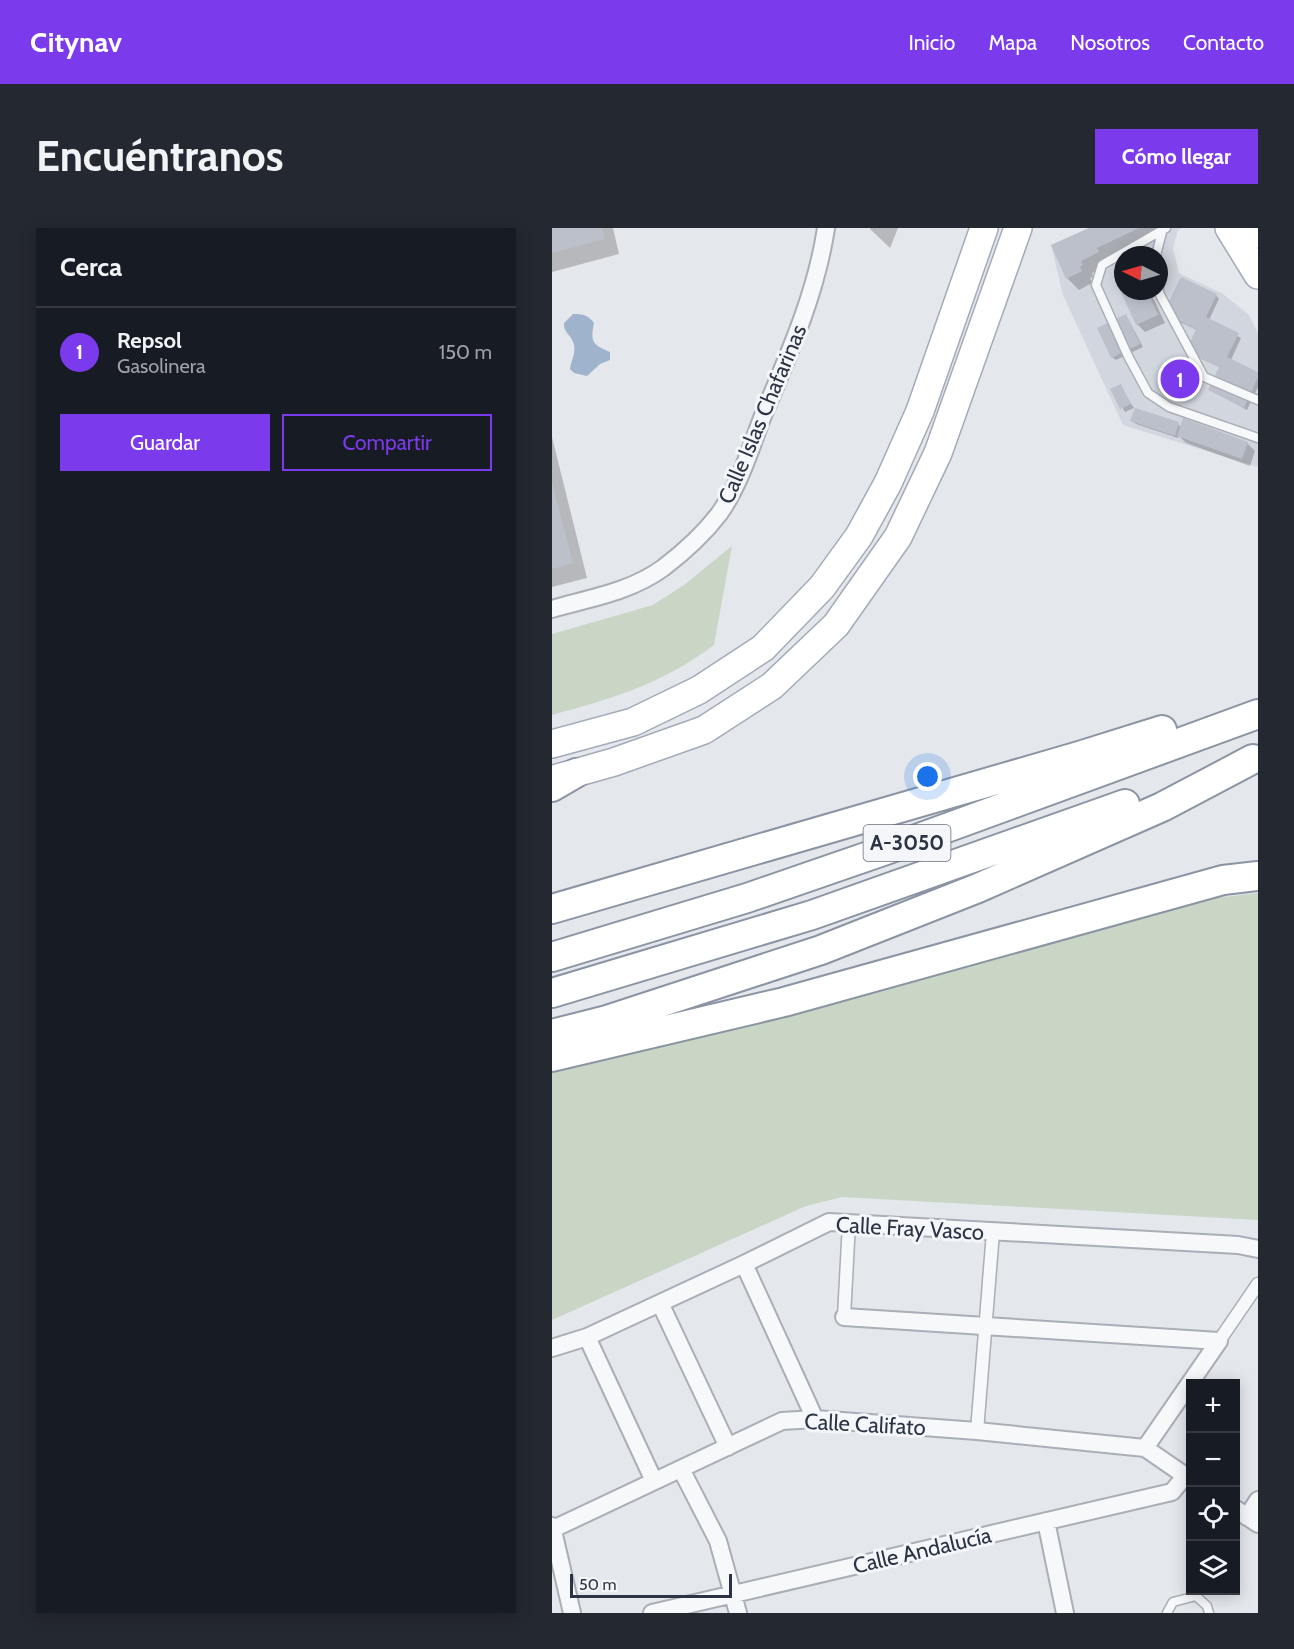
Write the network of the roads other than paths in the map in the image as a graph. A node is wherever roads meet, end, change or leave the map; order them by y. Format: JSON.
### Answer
{"nodes":[{"id":1,"x":826,"y":228,"type":"edge"},
{"id":2,"x":984,"y":228,"type":"edge"},
{"id":3,"x":1018,"y":228,"type":"edge"},
{"id":4,"x":1228,"y":228,"type":"edge"},
{"id":5,"x":1254,"y":228,"type":"edge"},
{"id":6,"x":1164,"y":230,"type":"edge"},
{"id":7,"x":1258,"y":234,"type":"edge"},
{"id":8,"x":1159,"y":246,"type":"edge"},
{"id":9,"x":1258,"y":274,"type":"edge"},
{"id":10,"x":1163,"y":300,"type":"edge"},
{"id":11,"x":1258,"y":400,"type":"edge"},
{"id":12,"x":1258,"y":438,"type":"edge"},
{"id":13,"x":552,"y":609,"type":"edge"},
{"id":14,"x":1258,"y":699,"type":"edge"},
{"id":15,"x":1258,"y":714,"type":"edge"},
{"id":16,"x":552,"y":744,"type":"edge"},
{"id":17,"x":1256,"y":758,"type":"edge"},
{"id":18,"x":560,"y":780,"type":"edge"},
{"id":19,"x":1258,"y":876,"type":"edge"},
{"id":20,"x":552,"y":909,"type":"edge"},
{"id":21,"x":552,"y":957,"type":"edge"},
{"id":22,"x":552,"y":993,"type":"edge"},
{"id":23,"x":552,"y":1034,"type":"edge"},
{"id":24,"x":552,"y":1057,"type":"edge"},
{"id":25,"x":849,"y":1223,"type":"junction"},
{"id":26,"x":993,"y":1232,"type":"junction"},
{"id":27,"x":1258,"y":1250,"type":"edge"},
{"id":28,"x":744,"y":1264,"type":"junction"},
{"id":29,"x":1258,"y":1284,"type":"edge"},
{"id":30,"x":660,"y":1303,"type":"junction"},
{"id":31,"x":844,"y":1317,"type":"joint"},
{"id":32,"x":986,"y":1326,"type":"junction"},
{"id":33,"x":586,"y":1337,"type":"junction"},
{"id":34,"x":1220,"y":1341,"type":"junction"},
{"id":35,"x":552,"y":1348,"type":"edge"},
{"id":36,"x":815,"y":1419,"type":"junction"},
{"id":37,"x":977,"y":1431,"type":"junction"},
{"id":38,"x":728,"y":1447,"type":"junction"},
{"id":39,"x":1145,"y":1448,"type":"junction"},
{"id":40,"x":681,"y":1469,"type":"junction"},
{"id":41,"x":1186,"y":1476,"type":"edge"},
{"id":42,"x":1186,"y":1479,"type":"edge"},
{"id":43,"x":654,"y":1481,"type":"junction"},
{"id":44,"x":1258,"y":1500,"type":"edge"},
{"id":45,"x":1247,"y":1517,"type":"edge"},
{"id":46,"x":1046,"y":1521,"type":"junction"},
{"id":47,"x":552,"y":1528,"type":"edge"},
{"id":48,"x":733,"y":1594,"type":"junction"},
{"id":49,"x":572,"y":1613,"type":"edge"},
{"id":50,"x":652,"y":1613,"type":"edge"},
{"id":51,"x":738,"y":1613,"type":"edge"},
{"id":52,"x":1065,"y":1613,"type":"edge"},
{"id":53,"x":1167,"y":1613,"type":"edge"},
{"id":54,"x":1209,"y":1613,"type":"edge"}],
"edges":[{"from":1,"to":13,"type":"street","name":"Calle Islas Chafarinas"},
{"from":2,"to":16,"type":"main road"},
{"from":3,"to":18,"type":"main road"},
{"from":4,"to":9,"type":"main road"},
{"from":5,"to":7,"type":"main road"},
{"from":6,"to":8,"type":"lane"},
{"from":6,"to":12,"type":"lane"},
{"from":10,"to":11,"type":"lane"},
{"from":14,"to":20,"type":"highway"},
{"from":15,"to":21,"type":"highway","number":"A-3050"},
{"from":17,"to":22,"type":"highway","number":"A-3050"},
{"from":17,"to":23,"type":"highway"},
{"from":19,"to":24,"type":"highway"},
{"from":25,"to":26,"type":"street","name":"Calle Fray Vasco"},
{"from":25,"to":28,"type":"street","name":"Calle Fray Vasco"},
{"from":25,"to":31,"type":"street"},
{"from":26,"to":27,"type":"street","name":"Calle Fray Vasco"},
{"from":26,"to":32,"type":"street"},
{"from":28,"to":30,"type":"street","name":"Calle Fray Vasco"},
{"from":28,"to":36,"type":"street"},
{"from":29,"to":34,"type":"street"},
{"from":30,"to":33,"type":"street","name":"Calle Fray Vasco"},
{"from":30,"to":38,"type":"street"},
{"from":31,"to":32,"type":"street"},
{"from":32,"to":34,"type":"street"},
{"from":32,"to":37,"type":"street"},
{"from":33,"to":35,"type":"street","name":"Calle Fray Vasco"},
{"from":33,"to":43,"type":"street"},
{"from":34,"to":39,"type":"street"},
{"from":36,"to":37,"type":"street","name":"Calle Califato"},
{"from":36,"to":38,"type":"street","name":"Calle Califato"},
{"from":37,"to":39,"type":"street","name":"Calle Califato"},
{"from":38,"to":40,"type":"street","name":"Calle Califato"},
{"from":39,"to":41,"type":"street","name":"Calle Califato"},
{"from":40,"to":43,"type":"street","name":"Calle Califato"},
{"from":40,"to":48,"type":"street"},
{"from":42,"to":46,"type":"street","name":"Calle Andalucía"},
{"from":43,"to":47,"type":"street","name":"Calle Califato"},
{"from":44,"to":45,"type":"street"},
{"from":46,"to":48,"type":"street","name":"Calle Andalucía"},
{"from":46,"to":52,"type":"street"},
{"from":47,"to":49,"type":"street"},
{"from":48,"to":50,"type":"street","name":"Calle Andalucía"},
{"from":48,"to":51,"type":"street"},
{"from":53,"to":54,"type":"lane"}]}
